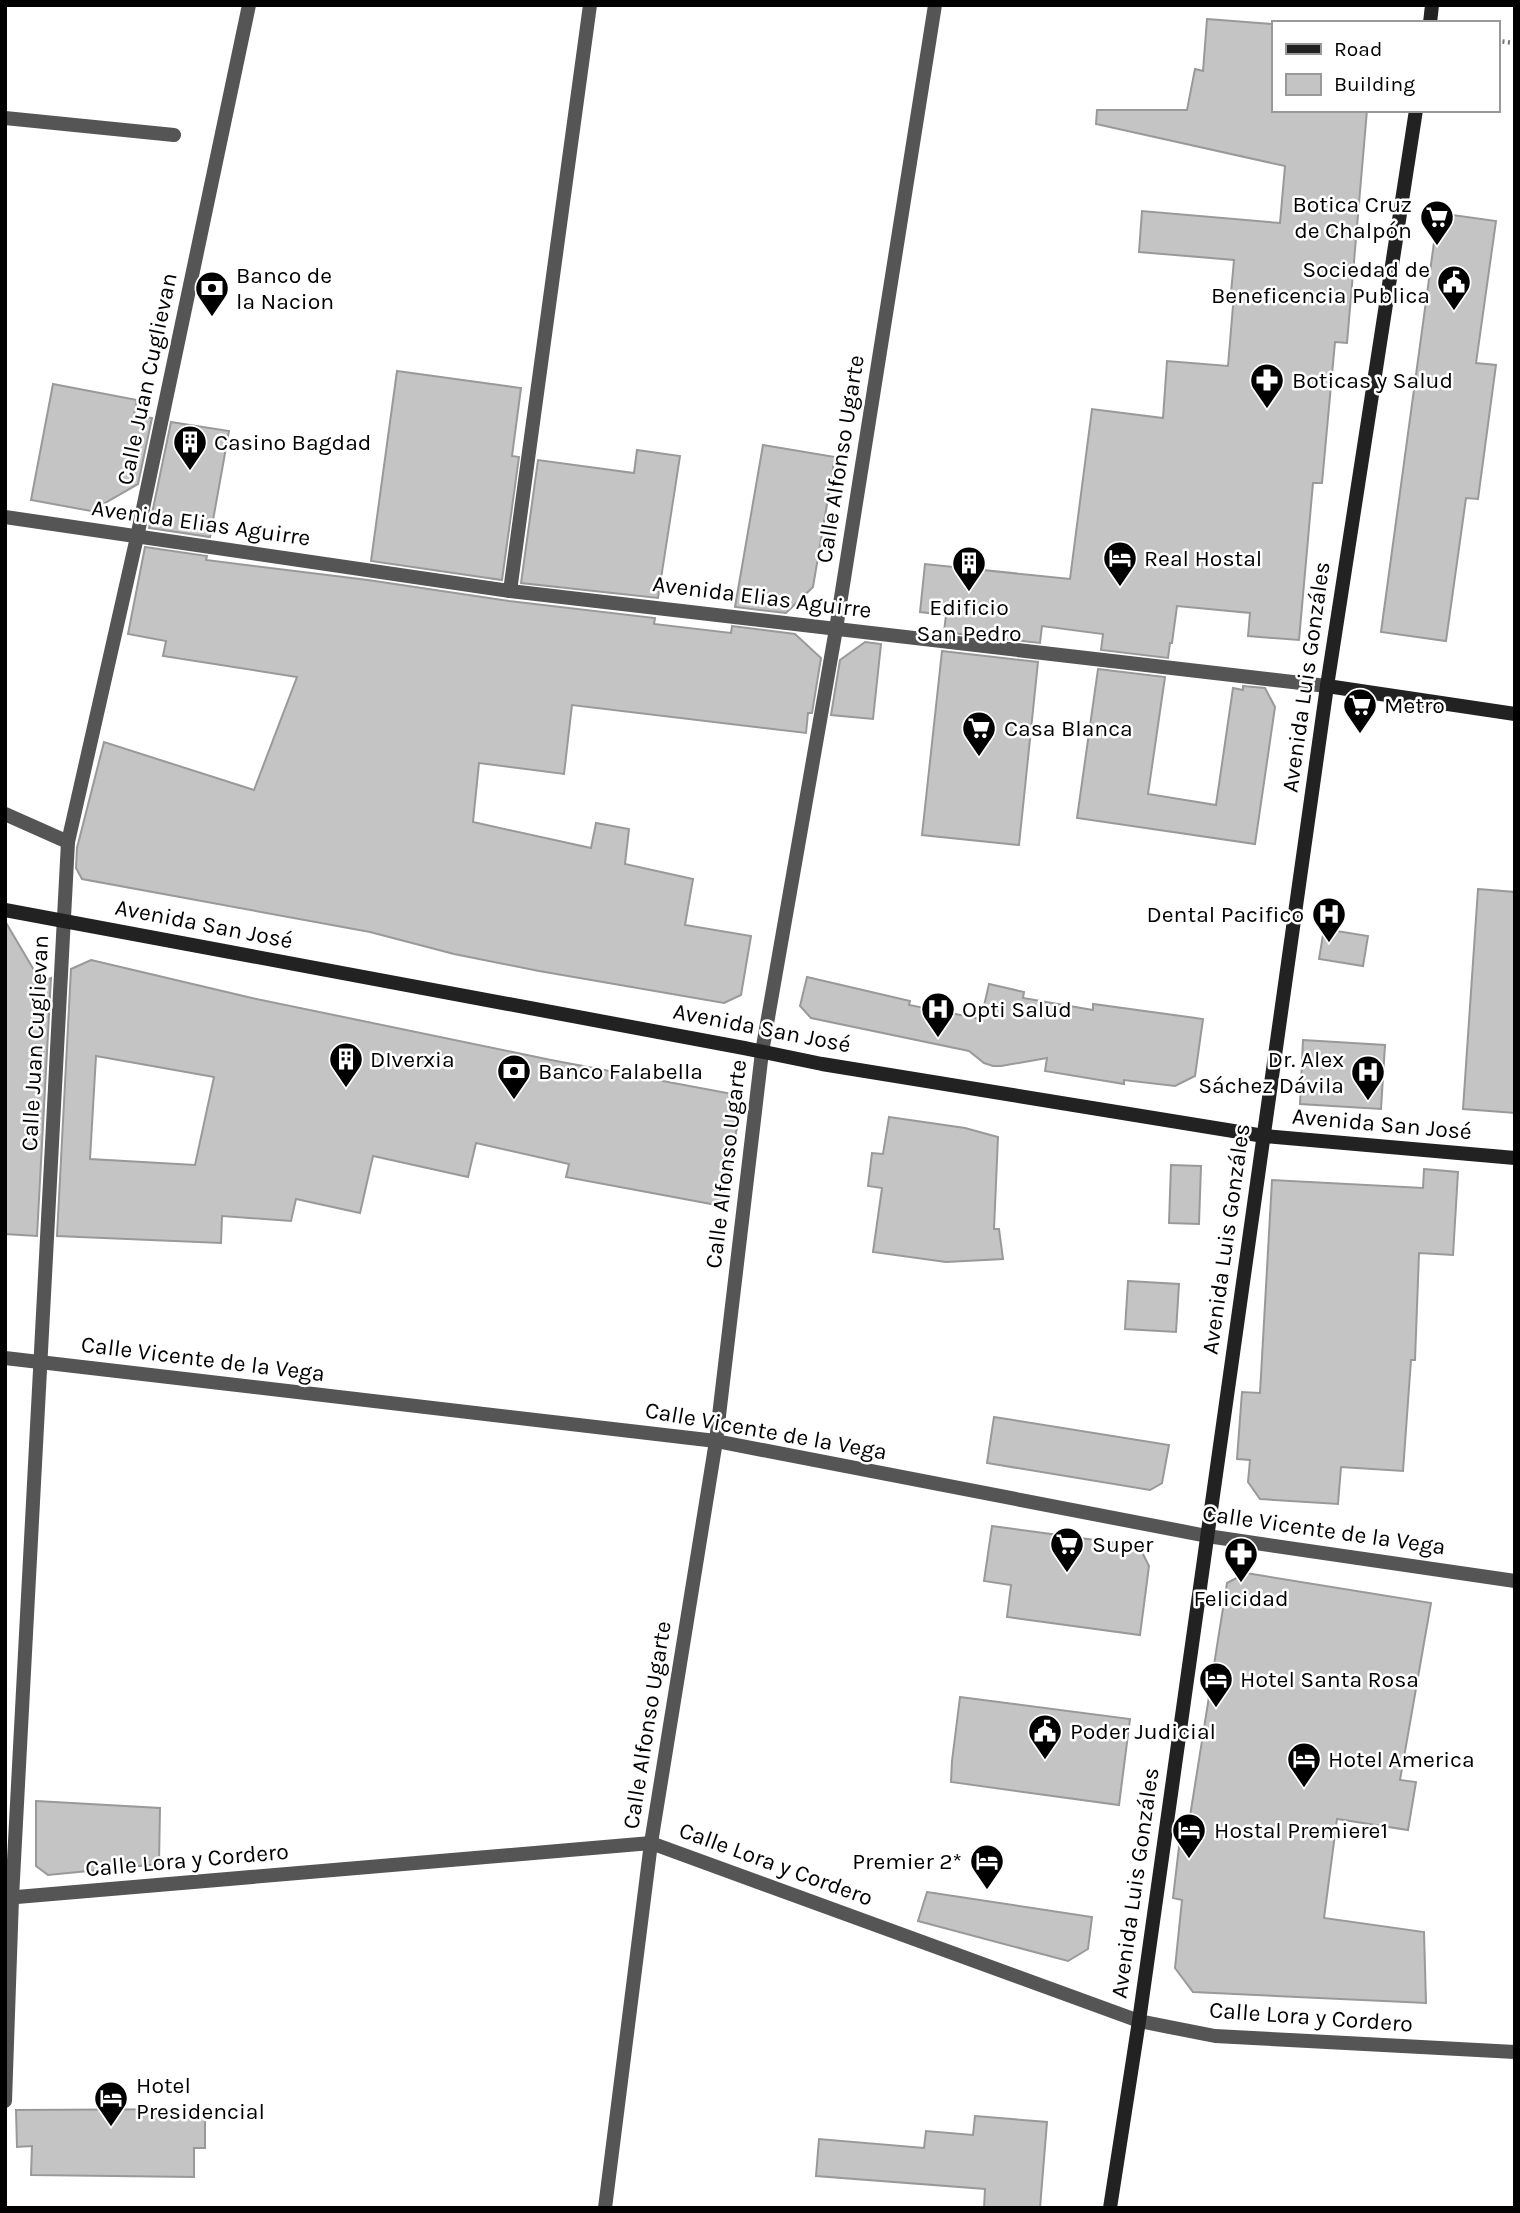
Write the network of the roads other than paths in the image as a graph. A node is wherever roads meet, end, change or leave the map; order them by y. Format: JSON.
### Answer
{"nodes":[{"id":1,"x":249,"y":5,"type":"edge"},
{"id":2,"x":590,"y":5,"type":"edge"},
{"id":3,"x":935,"y":5,"type":"edge"},
{"id":4,"x":1416,"y":112,"type":"edge"},
{"id":5,"x":5,"y":118,"type":"edge"},
{"id":6,"x":174,"y":135,"type":"dead end"},
{"id":7,"x":5,"y":517,"type":"edge"},
{"id":8,"x":137,"y":537,"type":"junction"},
{"id":9,"x":510,"y":591,"type":"junction"},
{"id":10,"x":836,"y":629,"type":"junction"},
{"id":11,"x":1327,"y":686,"type":"junction"},
{"id":12,"x":1515,"y":714,"type":"edge"},
{"id":13,"x":5,"y":814,"type":"edge"},
{"id":14,"x":68,"y":842,"type":"junction"},
{"id":15,"x":5,"y":910,"type":"edge"},
{"id":16,"x":65,"y":921,"type":"junction"},
{"id":17,"x":762,"y":1052,"type":"junction"},
{"id":18,"x":1264,"y":1136,"type":"junction"},
{"id":19,"x":1515,"y":1158,"type":"edge"},
{"id":20,"x":5,"y":1358,"type":"edge"},
{"id":21,"x":39,"y":1363,"type":"junction"},
{"id":22,"x":716,"y":1441,"type":"junction"},
{"id":23,"x":1207,"y":1536,"type":"junction"},
{"id":24,"x":1515,"y":1581,"type":"edge"},
{"id":25,"x":651,"y":1843,"type":"junction"},
{"id":26,"x":8,"y":1898,"type":"edge"},
{"id":27,"x":1139,"y":2021,"type":"junction"},
{"id":28,"x":1515,"y":2052,"type":"edge"},
{"id":29,"x":5,"y":2101,"type":"edge"},
{"id":30,"x":605,"y":2208,"type":"edge"},
{"id":31,"x":1110,"y":2208,"type":"edge"}],
"edges":[{"from":1,"to":8,"type":"street","name":"Calle Juan Cuglievan"},
{"from":2,"to":9,"type":"street"},
{"from":3,"to":10,"type":"street","name":"Calle Alfonso Ugarte"},
{"from":4,"to":11,"type":"main road","name":"Avenida Luis Gonzáles"},
{"from":5,"to":6,"type":"street"},
{"from":7,"to":8,"type":"street","name":"Avenida Elias Aguirre"},
{"from":8,"to":9,"type":"street","name":"Avenida Elias Aguirre"},
{"from":8,"to":14,"type":"street","name":"Calle Juan Cuglievan"},
{"from":9,"to":10,"type":"street","name":"Avenida Elias Aguirre"},
{"from":10,"to":11,"type":"street","name":"Avenida Elias Aguirre"},
{"from":10,"to":17,"type":"street","name":"Calle Alfonso Ugarte"},
{"from":11,"to":12,"type":"main road","name":"Avenida Elias Aguirre"},
{"from":11,"to":18,"type":"main road","name":"Avenida Luis Gonzáles"},
{"from":13,"to":14,"type":"street"},
{"from":14,"to":16,"type":"street","name":"Calle Juan Cuglievan"},
{"from":15,"to":16,"type":"main road","name":"Avenida San José"},
{"from":16,"to":17,"type":"main road","name":"Avenida San José"},
{"from":16,"to":21,"type":"street","name":"Calle Juan Cuglievan"},
{"from":17,"to":18,"type":"main road","name":"Avenida San José"},
{"from":17,"to":22,"type":"street","name":"Calle Alfonso Ugarte"},
{"from":18,"to":19,"type":"main road","name":"Avenida San José"},
{"from":18,"to":23,"type":"main road","name":"Avenida Luis Gonzáles"},
{"from":20,"to":21,"type":"street","name":"Calle Vicente de la Vega"},
{"from":21,"to":22,"type":"street","name":"Calle Vicente de la Vega"},
{"from":21,"to":26,"type":"street","name":"Calle Juan Cuglievan"},
{"from":22,"to":23,"type":"street","name":"Calle Vicente de la Vega"},
{"from":22,"to":25,"type":"street","name":"Calle Alfonso Ugarte"},
{"from":23,"to":24,"type":"street","name":"Calle Vicente de la Vega"},
{"from":23,"to":27,"type":"main road","name":"Avenida Luis Gonzáles"},
{"from":25,"to":26,"type":"street","name":"Calle Lora y Cordero"},
{"from":25,"to":27,"type":"street","name":"Calle Lora y Cordero"},
{"from":25,"to":30,"type":"street","name":"Calle Alfonso Ugarte"},
{"from":26,"to":29,"type":"street","name":"Calle Juan Cuglievan"},
{"from":27,"to":28,"type":"street","name":"Calle Lora y Cordero"},
{"from":27,"to":31,"type":"main road","name":"Avenida Luis Gonzáles"}]}
